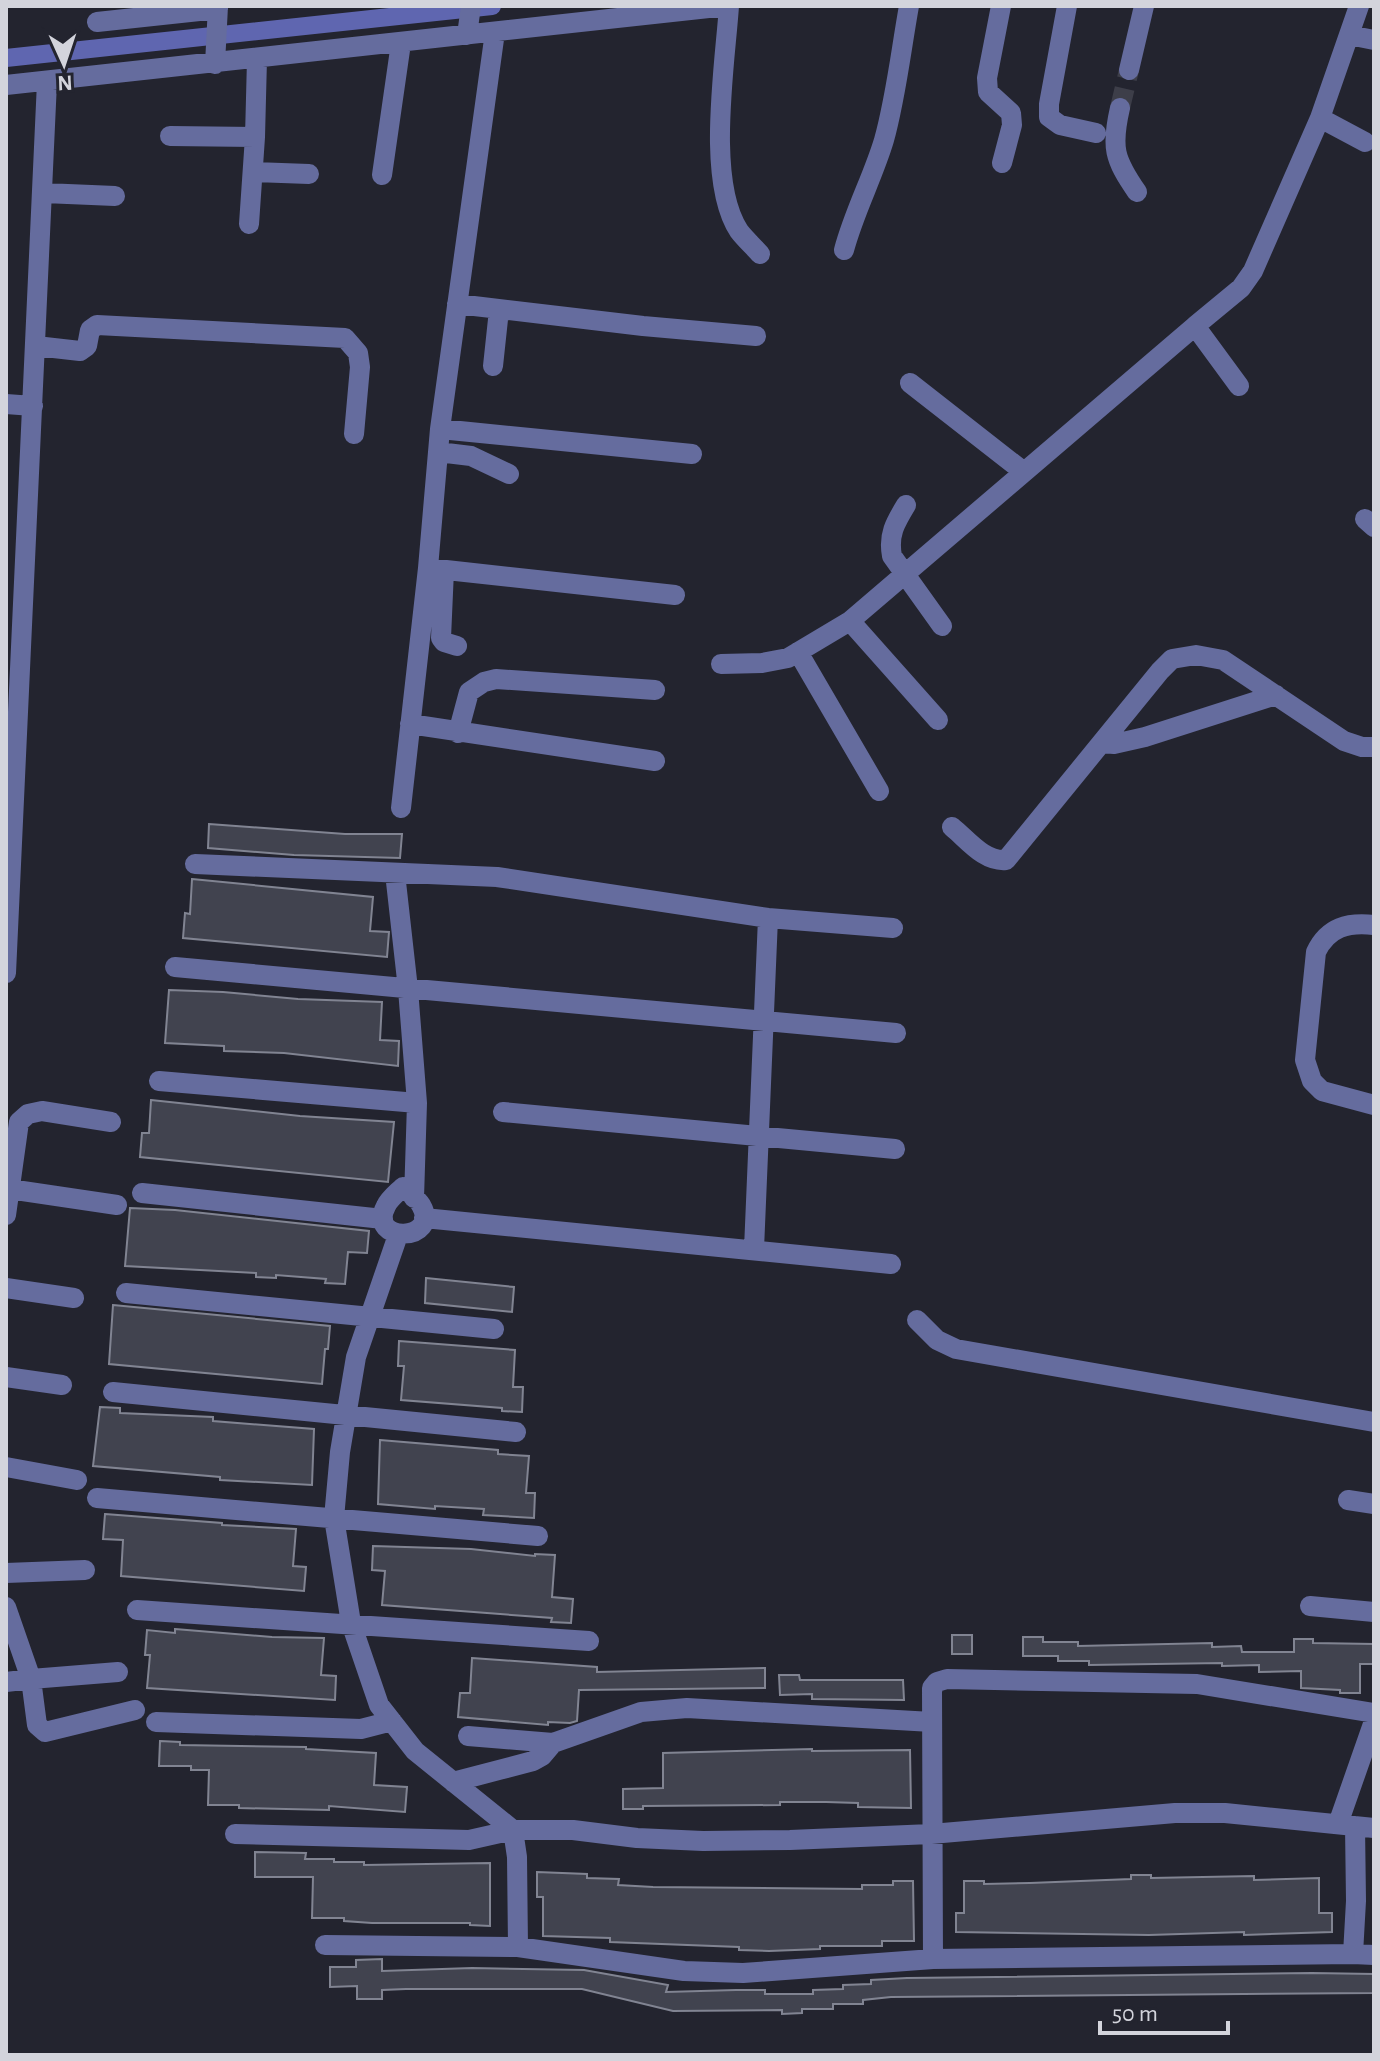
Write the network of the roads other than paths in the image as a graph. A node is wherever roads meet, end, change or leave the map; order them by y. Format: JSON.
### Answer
{"nodes":[{"id":1,"x":728,"y":6,"type":"edge"},
{"id":2,"x":909,"y":6,"type":"edge"},
{"id":3,"x":1001,"y":6,"type":"edge"},
{"id":4,"x":1067,"y":6,"type":"edge"},
{"id":5,"x":1144,"y":6,"type":"edge"},
{"id":6,"x":1359,"y":6,"type":"edge"},
{"id":7,"x":471,"y":7,"type":"edge"},
{"id":8,"x":638,"y":11,"type":"edge"},
{"id":9,"x":217,"y":21,"type":"edge"},
{"id":10,"x":97,"y":22,"type":"dead end"},
{"id":11,"x":495,"y":32,"type":"junction"},
{"id":12,"x":467,"y":35,"type":"junction"},
{"id":13,"x":1349,"y":35,"type":"junction"},
{"id":14,"x":1374,"y":40,"type":"edge"},
{"id":15,"x":401,"y":43,"type":"junction"},
{"id":16,"x":257,"y":59,"type":"junction"},
{"id":17,"x":215,"y":64,"type":"junction"},
{"id":18,"x":1129,"y":70,"type":"tunnel mouth"},
{"id":19,"x":47,"y":82,"type":"junction"},
{"id":20,"x":6,"y":85,"type":"edge"},
{"id":21,"x":1120,"y":108,"type":"tunnel mouth"},
{"id":22,"x":1320,"y":118,"type":"junction"},
{"id":23,"x":1096,"y":133,"type":"dead end"},
{"id":24,"x":170,"y":136,"type":"dead end"},
{"id":25,"x":255,"y":137,"type":"junction"},
{"id":26,"x":1365,"y":142,"type":"dead end"},
{"id":27,"x":1002,"y":163,"type":"dead end"},
{"id":28,"x":253,"y":172,"type":"junction"},
{"id":29,"x":309,"y":174,"type":"dead end"},
{"id":30,"x":382,"y":175,"type":"dead end"},
{"id":31,"x":1137,"y":192,"type":"dead end"},
{"id":32,"x":44,"y":193,"type":"junction"},
{"id":33,"x":115,"y":196,"type":"dead end"},
{"id":34,"x":249,"y":224,"type":"dead end"},
{"id":35,"x":844,"y":250,"type":"dead end"},
{"id":36,"x":760,"y":254,"type":"dead end"},
{"id":37,"x":457,"y":304,"type":"junction"},
{"id":38,"x":499,"y":310,"type":"junction"},
{"id":39,"x":1195,"y":326,"type":"junction"},
{"id":40,"x":756,"y":336,"type":"dead end"},
{"id":41,"x":36,"y":346,"type":"junction"},
{"id":42,"x":493,"y":366,"type":"dead end"},
{"id":43,"x":910,"y":383,"type":"dead end"},
{"id":44,"x":1239,"y":386,"type":"dead end"},
{"id":45,"x":6,"y":404,"type":"edge"},
{"id":46,"x":33,"y":406,"type":"junction"},
{"id":47,"x":440,"y":429,"type":"junction"},
{"id":48,"x":354,"y":434,"type":"dead end"},
{"id":49,"x":438,"y":452,"type":"junction"},
{"id":50,"x":692,"y":454,"type":"dead end"},
{"id":51,"x":1024,"y":472,"type":"junction"},
{"id":52,"x":509,"y":474,"type":"dead end"},
{"id":53,"x":906,"y":505,"type":"dead end"},
{"id":54,"x":436,"y":569,"type":"junction"},
{"id":55,"x":903,"y":575,"type":"junction"},
{"id":56,"x":675,"y":595,"type":"dead end"},
{"id":57,"x":850,"y":621,"type":"junction"},
{"id":58,"x":942,"y":626,"type":"dead end"},
{"id":59,"x":457,"y":646,"type":"dead end"},
{"id":60,"x":798,"y":652,"type":"junction"},
{"id":61,"x":721,"y":664,"type":"dead end"},
{"id":62,"x":655,"y":690,"type":"dead end"},
{"id":63,"x":1276,"y":695,"type":"junction"},
{"id":64,"x":938,"y":720,"type":"dead end"},
{"id":65,"x":410,"y":724,"type":"junction"},
{"id":66,"x":458,"y":733,"type":"junction"},
{"id":67,"x":1102,"y":743,"type":"junction"},
{"id":68,"x":1374,"y":747,"type":"edge"},
{"id":69,"x":655,"y":761,"type":"dead end"},
{"id":70,"x":879,"y":791,"type":"dead end"},
{"id":71,"x":401,"y":808,"type":"dead end"},
{"id":72,"x":952,"y":827,"type":"dead end"},
{"id":73,"x":195,"y":864,"type":"dead end"},
{"id":74,"x":395,"y":873,"type":"junction"},
{"id":75,"x":9,"y":886,"type":"edge"},
{"id":76,"x":768,"y":918,"type":"junction"},
{"id":77,"x":1374,"y":925,"type":"edge"},
{"id":78,"x":893,"y":928,"type":"dead end"},
{"id":79,"x":175,"y":967,"type":"dead end"},
{"id":80,"x":6,"y":973,"type":"edge"},
{"id":81,"x":408,"y":989,"type":"junction"},
{"id":82,"x":763,"y":1022,"type":"junction"},
{"id":83,"x":896,"y":1033,"type":"dead end"},
{"id":84,"x":159,"y":1081,"type":"dead end"},
{"id":85,"x":417,"y":1103,"type":"junction"},
{"id":86,"x":1374,"y":1105,"type":"edge"},
{"id":87,"x":503,"y":1112,"type":"dead end"},
{"id":88,"x":111,"y":1122,"type":"dead end"},
{"id":89,"x":759,"y":1138,"type":"junction"},
{"id":90,"x":11,"y":1143,"type":"edge"},
{"id":91,"x":895,"y":1149,"type":"dead end"},
{"id":92,"x":9,"y":1189,"type":"junction"},
{"id":93,"x":142,"y":1193,"type":"dead end"},
{"id":94,"x":414,"y":1198,"type":"junction"},
{"id":95,"x":117,"y":1205,"type":"dead end"},
{"id":96,"x":6,"y":1215,"type":"edge"},
{"id":97,"x":424,"y":1218,"type":"junction"},
{"id":98,"x":383,"y":1219,"type":"junction"},
{"id":99,"x":398,"y":1235,"type":"junction"},
{"id":100,"x":754,"y":1249,"type":"junction"},
{"id":101,"x":891,"y":1264,"type":"dead end"},
{"id":102,"x":6,"y":1288,"type":"edge"},
{"id":103,"x":126,"y":1293,"type":"dead end"},
{"id":104,"x":74,"y":1298,"type":"dead end"},
{"id":105,"x":368,"y":1317,"type":"junction"},
{"id":106,"x":917,"y":1320,"type":"dead end"},
{"id":107,"x":494,"y":1329,"type":"dead end"},
{"id":108,"x":6,"y":1377,"type":"edge"},
{"id":109,"x":62,"y":1385,"type":"dead end"},
{"id":110,"x":113,"y":1392,"type":"dead end"},
{"id":111,"x":344,"y":1415,"type":"junction"},
{"id":112,"x":1374,"y":1422,"type":"edge"},
{"id":113,"x":516,"y":1432,"type":"dead end"},
{"id":114,"x":6,"y":1467,"type":"edge"},
{"id":115,"x":77,"y":1480,"type":"dead end"},
{"id":116,"x":97,"y":1498,"type":"dead end"},
{"id":117,"x":1348,"y":1500,"type":"dead end"},
{"id":118,"x":1374,"y":1504,"type":"edge"},
{"id":119,"x":334,"y":1518,"type":"junction"},
{"id":120,"x":538,"y":1536,"type":"dead end"},
{"id":121,"x":85,"y":1570,"type":"dead end"},
{"id":122,"x":6,"y":1573,"type":"edge"},
{"id":123,"x":1310,"y":1606,"type":"dead end"},
{"id":124,"x":6,"y":1607,"type":"edge"},
{"id":125,"x":137,"y":1610,"type":"dead end"},
{"id":126,"x":1374,"y":1612,"type":"edge"},
{"id":127,"x":351,"y":1623,"type":"junction"},
{"id":128,"x":589,"y":1641,"type":"dead end"},
{"id":129,"x":118,"y":1672,"type":"dead end"},
{"id":130,"x":31,"y":1679,"type":"junction"},
{"id":131,"x":6,"y":1682,"type":"edge"},
{"id":132,"x":135,"y":1710,"type":"dead end"},
{"id":133,"x":1374,"y":1713,"type":"edge"},
{"id":134,"x":392,"y":1721,"type":"junction"},
{"id":135,"x":1374,"y":1721,"type":"edge"},
{"id":136,"x":156,"y":1722,"type":"dead end"},
{"id":137,"x":932,"y":1722,"type":"junction"},
{"id":138,"x":468,"y":1736,"type":"dead end"},
{"id":139,"x":553,"y":1743,"type":"junction"},
{"id":140,"x":453,"y":1782,"type":"junction"},
{"id":141,"x":1355,"y":1826,"type":"edge"},
{"id":142,"x":513,"y":1830,"type":"junction"},
{"id":143,"x":235,"y":1834,"type":"dead end"},
{"id":144,"x":931,"y":1834,"type":"junction"},
{"id":145,"x":325,"y":1945,"type":"dead end"},
{"id":146,"x":518,"y":1947,"type":"junction"},
{"id":147,"x":1364,"y":1954,"type":"edge"},
{"id":148,"x":933,"y":1959,"type":"junction"}],
"edges":[{"from":1,"to":8,"type":"street"},
{"from":1,"to":36,"type":"street"},
{"from":2,"to":35,"type":"street"},
{"from":3,"to":27,"type":"street"},
{"from":4,"to":23,"type":"street"},
{"from":5,"to":18,"type":"street"},
{"from":6,"to":13,"type":"street"},
{"from":7,"to":12,"type":"street"},
{"from":8,"to":11,"type":"street"},
{"from":9,"to":10,"type":"street"},
{"from":9,"to":17,"type":"street"},
{"from":11,"to":12,"type":"street"},
{"from":11,"to":37,"type":"street"},
{"from":12,"to":15,"type":"street"},
{"from":13,"to":14,"type":"street"},
{"from":13,"to":22,"type":"street"},
{"from":15,"to":16,"type":"street"},
{"from":15,"to":30,"type":"street"},
{"from":16,"to":17,"type":"street"},
{"from":16,"to":25,"type":"street"},
{"from":17,"to":19,"type":"street"},
{"from":19,"to":20,"type":"street"},
{"from":19,"to":32,"type":"street"},
{"from":21,"to":31,"type":"street"},
{"from":22,"to":26,"type":"street"},
{"from":22,"to":39,"type":"street"},
{"from":24,"to":25,"type":"street"},
{"from":25,"to":28,"type":"street"},
{"from":28,"to":29,"type":"street"},
{"from":28,"to":34,"type":"street"},
{"from":32,"to":33,"type":"street"},
{"from":32,"to":41,"type":"street"},
{"from":37,"to":38,"type":"street"},
{"from":37,"to":47,"type":"street"},
{"from":38,"to":40,"type":"street"},
{"from":38,"to":42,"type":"street"},
{"from":39,"to":44,"type":"street"},
{"from":39,"to":51,"type":"street"},
{"from":41,"to":46,"type":"street"},
{"from":41,"to":48,"type":"street"},
{"from":43,"to":51,"type":"street"},
{"from":45,"to":46,"type":"street"},
{"from":46,"to":75,"type":"street"},
{"from":47,"to":49,"type":"street"},
{"from":47,"to":50,"type":"street"},
{"from":49,"to":52,"type":"street"},
{"from":49,"to":54,"type":"street"},
{"from":51,"to":55,"type":"street"},
{"from":53,"to":55,"type":"street"},
{"from":54,"to":56,"type":"street"},
{"from":54,"to":59,"type":"street"},
{"from":54,"to":65,"type":"street"},
{"from":55,"to":57,"type":"street"},
{"from":55,"to":58,"type":"street"},
{"from":57,"to":60,"type":"street"},
{"from":57,"to":64,"type":"street"},
{"from":60,"to":61,"type":"street"},
{"from":60,"to":70,"type":"street"},
{"from":62,"to":66,"type":"street"},
{"from":63,"to":67,"type":"street"},
{"from":63,"to":67,"type":"street"},
{"from":63,"to":68,"type":"street"},
{"from":65,"to":66,"type":"street"},
{"from":65,"to":71,"type":"street"},
{"from":66,"to":69,"type":"street"},
{"from":67,"to":72,"type":"street"},
{"from":73,"to":74,"type":"street"},
{"from":74,"to":76,"type":"street"},
{"from":74,"to":81,"type":"street"},
{"from":75,"to":80,"type":"street"},
{"from":76,"to":78,"type":"street"},
{"from":76,"to":82,"type":"street"},
{"from":77,"to":86,"type":"street"},
{"from":79,"to":81,"type":"street"},
{"from":81,"to":82,"type":"street"},
{"from":81,"to":85,"type":"street"},
{"from":82,"to":83,"type":"street"},
{"from":82,"to":89,"type":"street"},
{"from":84,"to":85,"type":"street"},
{"from":85,"to":94,"type":"street"},
{"from":87,"to":89,"type":"street"},
{"from":88,"to":90,"type":"street"},
{"from":89,"to":91,"type":"street"},
{"from":89,"to":100,"type":"street"},
{"from":90,"to":92,"type":"street"},
{"from":92,"to":95,"type":"street"},
{"from":92,"to":96,"type":"street"},
{"from":93,"to":98,"type":"street"},
{"from":94,"to":97,"type":"street"},
{"from":94,"to":98,"type":"street"},
{"from":97,"to":99,"type":"street"},
{"from":97,"to":100,"type":"street"},
{"from":98,"to":99,"type":"street"},
{"from":99,"to":105,"type":"street"},
{"from":100,"to":101,"type":"street"},
{"from":102,"to":104,"type":"street"},
{"from":103,"to":105,"type":"street"},
{"from":105,"to":107,"type":"street"},
{"from":105,"to":111,"type":"street"},
{"from":106,"to":112,"type":"street"},
{"from":108,"to":109,"type":"street"},
{"from":110,"to":111,"type":"street"},
{"from":111,"to":113,"type":"street"},
{"from":111,"to":119,"type":"street"},
{"from":114,"to":115,"type":"street"},
{"from":116,"to":119,"type":"street"},
{"from":117,"to":118,"type":"street"},
{"from":119,"to":120,"type":"street"},
{"from":119,"to":127,"type":"street"},
{"from":121,"to":122,"type":"street"},
{"from":123,"to":126,"type":"street"},
{"from":124,"to":130,"type":"street"},
{"from":125,"to":127,"type":"street"},
{"from":127,"to":128,"type":"street"},
{"from":127,"to":134,"type":"street"},
{"from":129,"to":130,"type":"street"},
{"from":130,"to":131,"type":"street"},
{"from":130,"to":132,"type":"street"},
{"from":133,"to":137,"type":"street"},
{"from":134,"to":136,"type":"street"},
{"from":134,"to":140,"type":"street"},
{"from":135,"to":141,"type":"street"},
{"from":137,"to":139,"type":"street"},
{"from":137,"to":144,"type":"street"},
{"from":138,"to":139,"type":"street"},
{"from":139,"to":140,"type":"street"},
{"from":140,"to":142,"type":"street"},
{"from":141,"to":144,"type":"street"},
{"from":141,"to":147,"type":"street"},
{"from":142,"to":143,"type":"street"},
{"from":142,"to":144,"type":"street"},
{"from":142,"to":146,"type":"street"},
{"from":144,"to":148,"type":"street"},
{"from":145,"to":146,"type":"street"},
{"from":146,"to":148,"type":"street"},
{"from":147,"to":148,"type":"street"}]}
